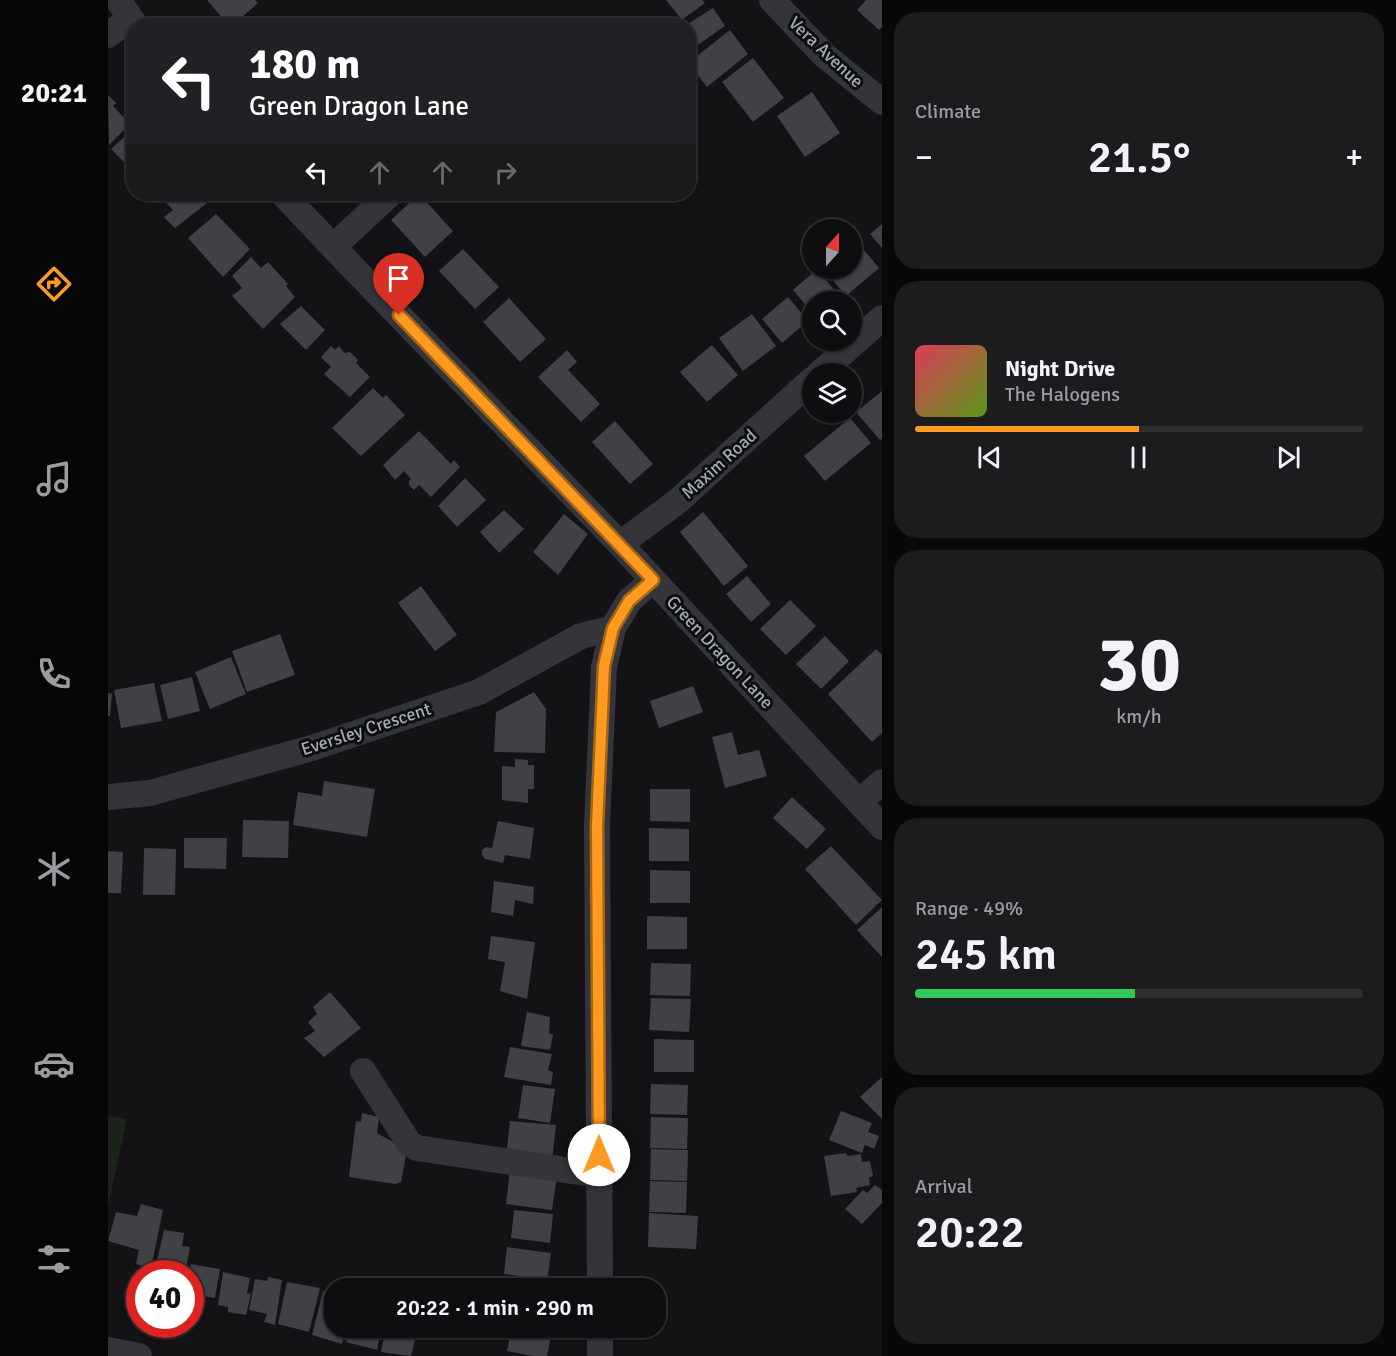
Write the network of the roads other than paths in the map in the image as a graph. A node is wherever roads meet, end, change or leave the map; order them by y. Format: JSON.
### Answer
{"nodes":[{"id":1,"x":772,"y":0,"type":"edge"},
{"id":2,"x":128,"y":15,"type":"edge"},
{"id":3,"x":108,"y":35,"type":"edge"},
{"id":4,"x":882,"y":102,"type":"edge"},
{"id":5,"x":290,"y":201,"type":"edge"},
{"id":6,"x":382,"y":201,"type":"edge"},
{"id":7,"x":333,"y":247,"type":"junction"},
{"id":8,"x":882,"y":318,"type":"edge"},
{"id":9,"x":831,"y":363,"type":"edge"},
{"id":10,"x":802,"y":389,"type":"edge"},
{"id":11,"x":620,"y":544,"type":"junction"},
{"id":12,"x":653,"y":580,"type":"junction"},
{"id":13,"x":613,"y":628,"type":"junction"},
{"id":14,"x":882,"y":782,"type":"edge"},
{"id":15,"x":108,"y":797,"type":"edge"},
{"id":16,"x":858,"y":802,"type":"junction"},
{"id":17,"x":882,"y":827,"type":"edge"},
{"id":18,"x":363,"y":1071,"type":"dead end"},
{"id":19,"x":599,"y":1175,"type":"junction"},
{"id":20,"x":600,"y":1278,"type":"edge"},
{"id":21,"x":600,"y":1338,"type":"edge"},
{"id":22,"x":108,"y":1350,"type":"edge"},
{"id":23,"x":139,"y":1356,"type":"edge"},
{"id":24,"x":600,"y":1356,"type":"edge"}],
"edges":[{"from":1,"to":4,"type":"street","name":"Vera Avenue"},
{"from":2,"to":3,"type":"street"},
{"from":5,"to":7,"type":"street","name":"Green Dragon Lane"},
{"from":6,"to":7,"type":"street"},
{"from":7,"to":11,"type":"street","name":"Green Dragon Lane"},
{"from":8,"to":9,"type":"street"},
{"from":10,"to":11,"type":"street","name":"Maxim Road"},
{"from":11,"to":12,"type":"street","name":"Green Dragon Lane"},
{"from":12,"to":13,"type":"street"},
{"from":12,"to":16,"type":"street","name":"Green Dragon Lane"},
{"from":13,"to":15,"type":"street","name":"Eversley Crescent"},
{"from":13,"to":19,"type":"street"},
{"from":14,"to":16,"type":"street"},
{"from":16,"to":17,"type":"street","name":"Green Dragon Lane"},
{"from":18,"to":19,"type":"street"},
{"from":19,"to":20,"type":"street"},
{"from":21,"to":24,"type":"street"},
{"from":22,"to":23,"type":"street"}]}
